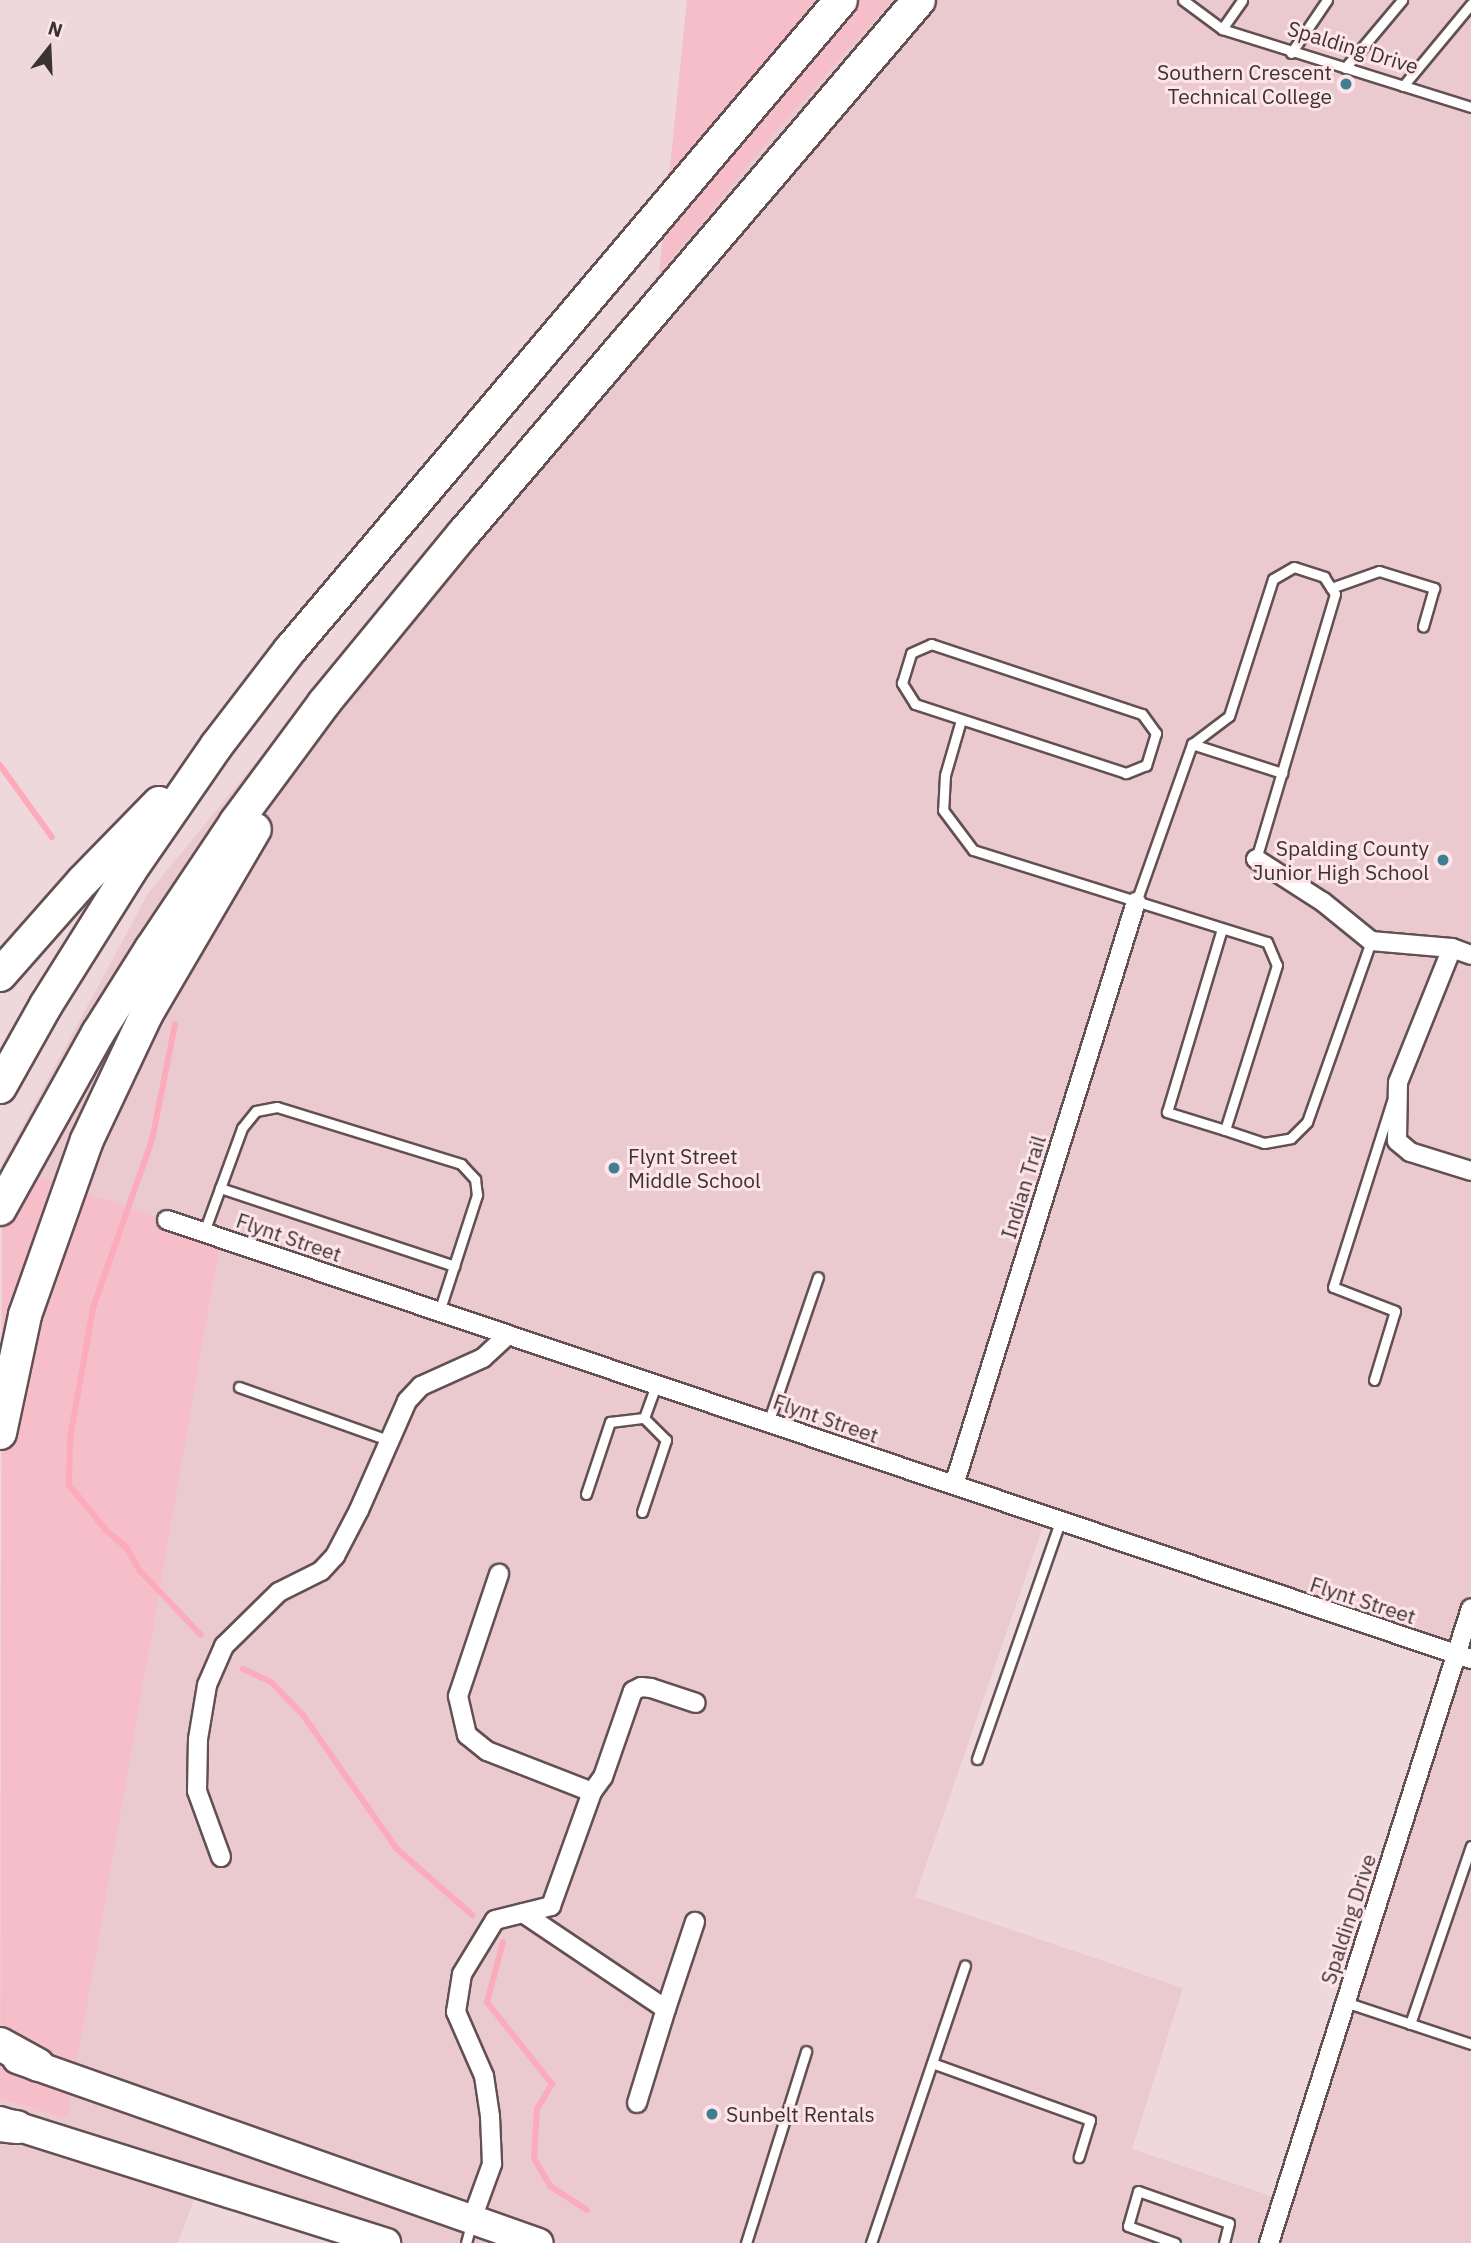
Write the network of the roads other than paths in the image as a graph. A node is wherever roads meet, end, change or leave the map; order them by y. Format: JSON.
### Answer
{"nodes":[{"id":1,"x":842,"y":0,"type":"edge"},
{"id":2,"x":919,"y":0,"type":"edge"},
{"id":3,"x":1183,"y":0,"type":"edge"},
{"id":4,"x":1242,"y":0,"type":"edge"},
{"id":5,"x":1327,"y":0,"type":"edge"},
{"id":6,"x":1402,"y":0,"type":"edge"},
{"id":7,"x":1471,"y":4,"type":"edge"},
{"id":8,"x":1222,"y":29,"type":"junction"},
{"id":9,"x":1292,"y":53,"type":"junction"},
{"id":10,"x":1345,"y":68,"type":"junction"},
{"id":11,"x":1403,"y":86,"type":"junction"},
{"id":12,"x":1469,"y":103,"type":"edge"},
{"id":13,"x":1331,"y":588,"type":"junction"},
{"id":14,"x":1423,"y":626,"type":"dead end"},
{"id":15,"x":324,"y":703,"type":"junction"},
{"id":16,"x":961,"y":720,"type":"junction"},
{"id":17,"x":1192,"y":744,"type":"junction"},
{"id":18,"x":217,"y":745,"type":"junction"},
{"id":19,"x":1282,"y":773,"type":"junction"},
{"id":20,"x":1256,"y":859,"type":"joint"},
{"id":21,"x":1136,"y":902,"type":"junction"},
{"id":22,"x":1222,"y":929,"type":"junction"},
{"id":23,"x":1371,"y":941,"type":"junction"},
{"id":24,"x":1452,"y":948,"type":"junction"},
{"id":25,"x":1471,"y":955,"type":"edge"},
{"id":26,"x":0,"y":975,"type":"edge"},
{"id":27,"x":1398,"y":1082,"type":"junction"},
{"id":28,"x":0,"y":1087,"type":"edge"},
{"id":29,"x":1225,"y":1130,"type":"junction"},
{"id":30,"x":1471,"y":1171,"type":"edge"},
{"id":31,"x":219,"y":1188,"type":"junction"},
{"id":32,"x":0,"y":1209,"type":"edge"},
{"id":33,"x":167,"y":1220,"type":"dead end"},
{"id":34,"x":204,"y":1232,"type":"junction"},
{"id":35,"x":454,"y":1266,"type":"junction"},
{"id":36,"x":818,"y":1277,"type":"dead end"},
{"id":37,"x":439,"y":1312,"type":"junction"},
{"id":38,"x":508,"y":1335,"type":"junction"},
{"id":39,"x":1374,"y":1380,"type":"dead end"},
{"id":40,"x":656,"y":1385,"type":"junction"},
{"id":41,"x":239,"y":1387,"type":"dead end"},
{"id":42,"x":644,"y":1418,"type":"junction"},
{"id":43,"x":768,"y":1423,"type":"junction"},
{"id":44,"x":0,"y":1433,"type":"edge"},
{"id":45,"x":387,"y":1440,"type":"junction"},
{"id":46,"x":954,"y":1485,"type":"junction"},
{"id":47,"x":586,"y":1494,"type":"dead end"},
{"id":48,"x":642,"y":1512,"type":"dead end"},
{"id":49,"x":1060,"y":1522,"type":"junction"},
{"id":50,"x":499,"y":1574,"type":"dead end"},
{"id":51,"x":1471,"y":1608,"type":"edge"},
{"id":52,"x":1463,"y":1657,"type":"edge"},
{"id":53,"x":696,"y":1703,"type":"dead end"},
{"id":54,"x":977,"y":1759,"type":"dead end"},
{"id":55,"x":592,"y":1792,"type":"junction"},
{"id":56,"x":1471,"y":1846,"type":"edge"},
{"id":57,"x":220,"y":1857,"type":"dead end"},
{"id":58,"x":523,"y":1913,"type":"junction"},
{"id":59,"x":695,"y":1922,"type":"dead end"},
{"id":60,"x":965,"y":1966,"type":"dead end"},
{"id":61,"x":1345,"y":2001,"type":"junction"},
{"id":62,"x":666,"y":2009,"type":"junction"},
{"id":63,"x":1410,"y":2024,"type":"junction"},
{"id":64,"x":0,"y":2044,"type":"edge"},
{"id":65,"x":1471,"y":2044,"type":"edge"},
{"id":66,"x":806,"y":2051,"type":"dead end"},
{"id":67,"x":0,"y":2054,"type":"edge"},
{"id":68,"x":932,"y":2063,"type":"junction"},
{"id":69,"x":38,"y":2065,"type":"junction"},
{"id":70,"x":637,"y":2103,"type":"dead end"},
{"id":71,"x":6,"y":2124,"type":"edge"},
{"id":72,"x":1079,"y":2157,"type":"dead end"},
{"id":73,"x":469,"y":2231,"type":"edge"},
{"id":74,"x":386,"y":2243,"type":"edge"},
{"id":75,"x":539,"y":2243,"type":"edge"},
{"id":76,"x":746,"y":2243,"type":"edge"},
{"id":77,"x":871,"y":2243,"type":"edge"},
{"id":78,"x":1175,"y":2243,"type":"edge"},
{"id":79,"x":1224,"y":2243,"type":"edge"},
{"id":80,"x":1269,"y":2243,"type":"edge"}],
"edges":[{"from":1,"to":18,"type":"highway"},
{"from":2,"to":15,"type":"highway"},
{"from":3,"to":8,"type":"lane","name":"Spalding Drive"},
{"from":4,"to":8,"type":"lane"},
{"from":5,"to":9,"type":"lane"},
{"from":6,"to":10,"type":"lane"},
{"from":7,"to":11,"type":"lane"},
{"from":8,"to":9,"type":"lane","name":"Spalding Drive"},
{"from":9,"to":10,"type":"lane","name":"Spalding Drive"},
{"from":10,"to":11,"type":"lane","name":"Spalding Drive"},
{"from":11,"to":12,"type":"lane","name":"Spalding Drive"},
{"from":13,"to":14,"type":"lane"},
{"from":13,"to":17,"type":"lane"},
{"from":13,"to":19,"type":"lane"},
{"from":15,"to":32,"type":"highway"},
{"from":15,"to":44,"type":"highway"},
{"from":16,"to":16,"type":"lane"},
{"from":16,"to":21,"type":"lane"},
{"from":17,"to":19,"type":"lane"},
{"from":17,"to":21,"type":"lane"},
{"from":18,"to":26,"type":"highway"},
{"from":18,"to":28,"type":"highway"},
{"from":19,"to":20,"type":"lane"},
{"from":20,"to":23,"type":"street"},
{"from":21,"to":22,"type":"lane"},
{"from":21,"to":46,"type":"street","name":"Indian Trail"},
{"from":22,"to":29,"type":"lane"},
{"from":22,"to":29,"type":"lane"},
{"from":23,"to":24,"type":"street"},
{"from":23,"to":29,"type":"lane"},
{"from":24,"to":25,"type":"street"},
{"from":24,"to":27,"type":"street"},
{"from":27,"to":30,"type":"street"},
{"from":27,"to":39,"type":"lane"},
{"from":31,"to":34,"type":"lane"},
{"from":31,"to":35,"type":"lane"},
{"from":31,"to":35,"type":"lane"},
{"from":33,"to":34,"type":"street","name":"Flynt Street"},
{"from":34,"to":37,"type":"street","name":"Flynt Street"},
{"from":35,"to":37,"type":"lane"},
{"from":36,"to":43,"type":"lane"},
{"from":37,"to":38,"type":"street","name":"Flynt Street"},
{"from":38,"to":40,"type":"street","name":"Flynt Street"},
{"from":38,"to":45,"type":"street"},
{"from":40,"to":42,"type":"lane"},
{"from":40,"to":43,"type":"street","name":"Flynt Street"},
{"from":41,"to":45,"type":"lane"},
{"from":42,"to":47,"type":"lane"},
{"from":42,"to":48,"type":"lane"},
{"from":43,"to":46,"type":"street","name":"Flynt Street"},
{"from":45,"to":57,"type":"street"},
{"from":46,"to":49,"type":"street","name":"Flynt Street"},
{"from":49,"to":52,"type":"street","name":"Flynt Street"},
{"from":49,"to":54,"type":"lane"},
{"from":50,"to":55,"type":"street"},
{"from":51,"to":52,"type":"street","name":"Spalding Drive"},
{"from":52,"to":61,"type":"street","name":"Spalding Drive"},
{"from":53,"to":55,"type":"street"},
{"from":55,"to":58,"type":"street"},
{"from":56,"to":63,"type":"lane"},
{"from":58,"to":62,"type":"street"},
{"from":58,"to":73,"type":"street"},
{"from":59,"to":62,"type":"street"},
{"from":60,"to":68,"type":"lane"},
{"from":61,"to":63,"type":"lane"},
{"from":61,"to":80,"type":"street","name":"Spalding Drive"},
{"from":62,"to":70,"type":"street"},
{"from":63,"to":65,"type":"lane"},
{"from":64,"to":69,"type":"highway"},
{"from":66,"to":76,"type":"lane"},
{"from":67,"to":69,"type":"main road"},
{"from":68,"to":72,"type":"lane"},
{"from":68,"to":77,"type":"lane"},
{"from":69,"to":73,"type":"main road"},
{"from":71,"to":74,"type":"main road"},
{"from":73,"to":75,"type":"main road"},
{"from":78,"to":79,"type":"lane"}]}
